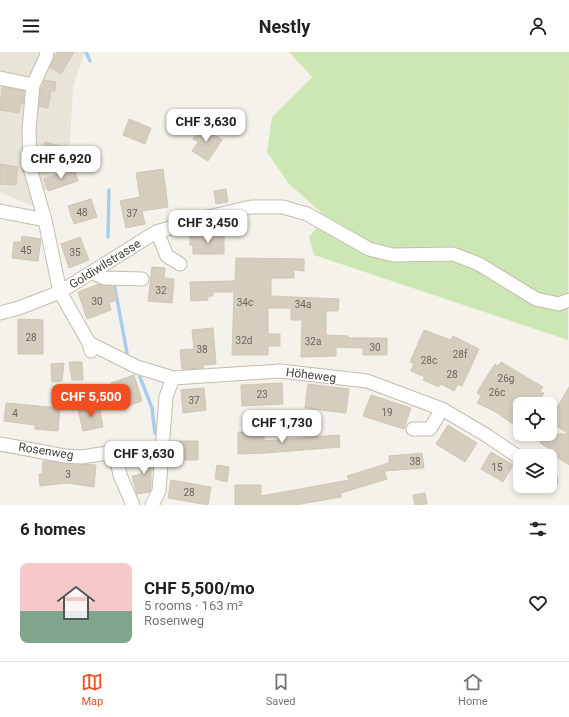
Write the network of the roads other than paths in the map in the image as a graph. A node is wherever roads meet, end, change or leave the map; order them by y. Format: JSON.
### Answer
{"nodes":[{"id":1,"x":47,"y":52,"type":"edge"},
{"id":2,"x":0,"y":78,"type":"edge"},
{"id":3,"x":33,"y":85,"type":"junction"},
{"id":4,"x":0,"y":211,"type":"edge"},
{"id":5,"x":45,"y":220,"type":"junction"},
{"id":6,"x":158,"y":232,"type":"junction"},
{"id":7,"x":180,"y":264,"type":"dead end"},
{"id":8,"x":92,"y":272,"type":"junction"},
{"id":9,"x":142,"y":279,"type":"dead end"},
{"id":10,"x":60,"y":292,"type":"junction"},
{"id":11,"x":569,"y":300,"type":"edge"},
{"id":12,"x":0,"y":313,"type":"edge"},
{"id":13,"x":173,"y":378,"type":"junction"},
{"id":14,"x":442,"y":409,"type":"junction"},
{"id":15,"x":413,"y":429,"type":"dead end"},
{"id":16,"x":0,"y":444,"type":"edge"},
{"id":17,"x":513,"y":453,"type":"edge"},
{"id":18,"x":133,"y":505,"type":"edge"},
{"id":19,"x":152,"y":505,"type":"edge"}],
"edges":[{"from":1,"to":3,"type":"street"},
{"from":2,"to":3,"type":"street"},
{"from":3,"to":5,"type":"street"},
{"from":4,"to":5,"type":"street"},
{"from":5,"to":10,"type":"street"},
{"from":6,"to":7,"type":"street"},
{"from":6,"to":8,"type":"street","name":"Goldiwilstrasse"},
{"from":6,"to":11,"type":"street","name":"Goldiwilstrasse"},
{"from":8,"to":9,"type":"street"},
{"from":8,"to":10,"type":"street","name":"Goldiwilstrasse"},
{"from":10,"to":12,"type":"street","name":"Goldiwilstrasse"},
{"from":10,"to":13,"type":"street","name":"Höheweg"},
{"from":13,"to":14,"type":"street","name":"Höheweg"},
{"from":13,"to":19,"type":"street"},
{"from":14,"to":15,"type":"street"},
{"from":14,"to":17,"type":"street","name":"Höheweg"},
{"from":16,"to":18,"type":"street","name":"Rosenweg"}]}
